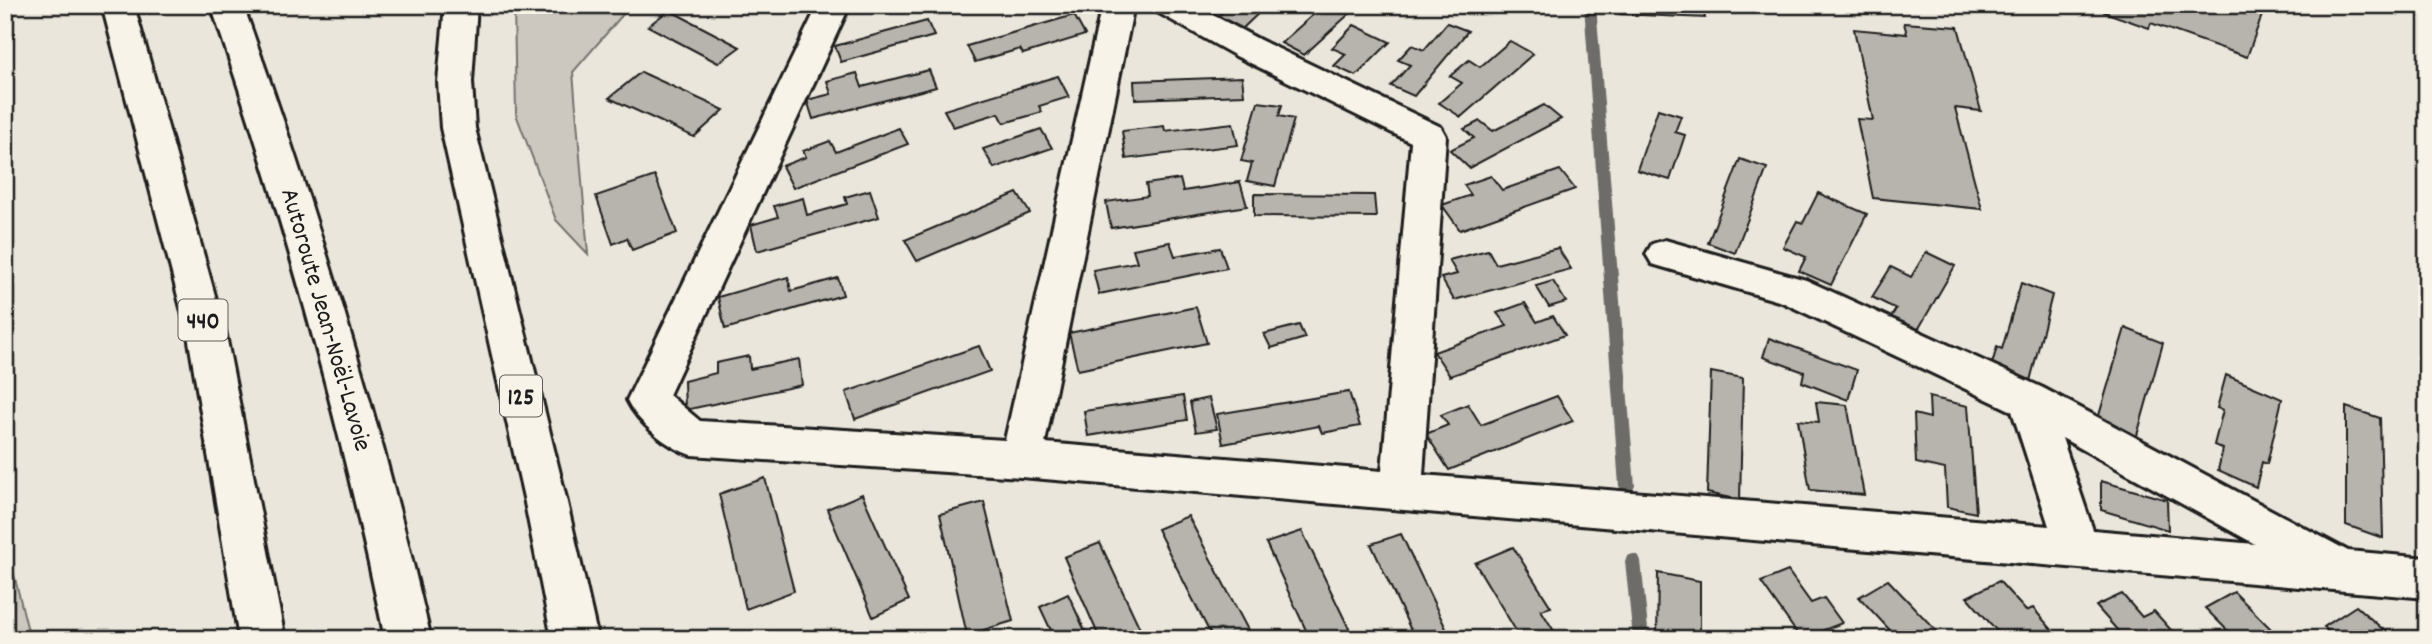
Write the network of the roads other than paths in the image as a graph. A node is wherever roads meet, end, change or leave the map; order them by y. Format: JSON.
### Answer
{"nodes":[{"id":1,"x":227,"y":5,"type":"edge"},
{"id":2,"x":461,"y":5,"type":"edge"},
{"id":3,"x":834,"y":5,"type":"edge"},
{"id":4,"x":1118,"y":5,"type":"edge"},
{"id":5,"x":1168,"y":5,"type":"edge"},
{"id":6,"x":117,"y":6,"type":"edge"},
{"id":7,"x":1665,"y":254,"type":"dead end"},
{"id":8,"x":2029,"y":400,"type":"junction"},
{"id":9,"x":1021,"y":459,"type":"junction"},
{"id":10,"x":1401,"y":491,"type":"junction"},
{"id":11,"x":2077,"y":548,"type":"junction"},
{"id":12,"x":2346,"y":571,"type":"junction"},
{"id":13,"x":2427,"y":578,"type":"edge"},
{"id":14,"x":262,"y":639,"type":"edge"},
{"id":15,"x":408,"y":639,"type":"edge"},
{"id":16,"x":575,"y":639,"type":"edge"}],
"edges":[{"from":1,"to":15,"type":"main road","name":"Autoroute Jean-Noël-Lavoie"},
{"from":2,"to":16,"type":"main road","number":"125"},
{"from":3,"to":9,"type":"main road"},
{"from":4,"to":9,"type":"main road"},
{"from":5,"to":10,"type":"main road"},
{"from":6,"to":14,"type":"main road","number":"440"},
{"from":7,"to":8,"type":"main road"},
{"from":8,"to":11,"type":"main road"},
{"from":8,"to":12,"type":"main road"},
{"from":9,"to":10,"type":"main road"},
{"from":10,"to":11,"type":"main road"},
{"from":11,"to":12,"type":"main road"},
{"from":12,"to":13,"type":"main road"}]}
